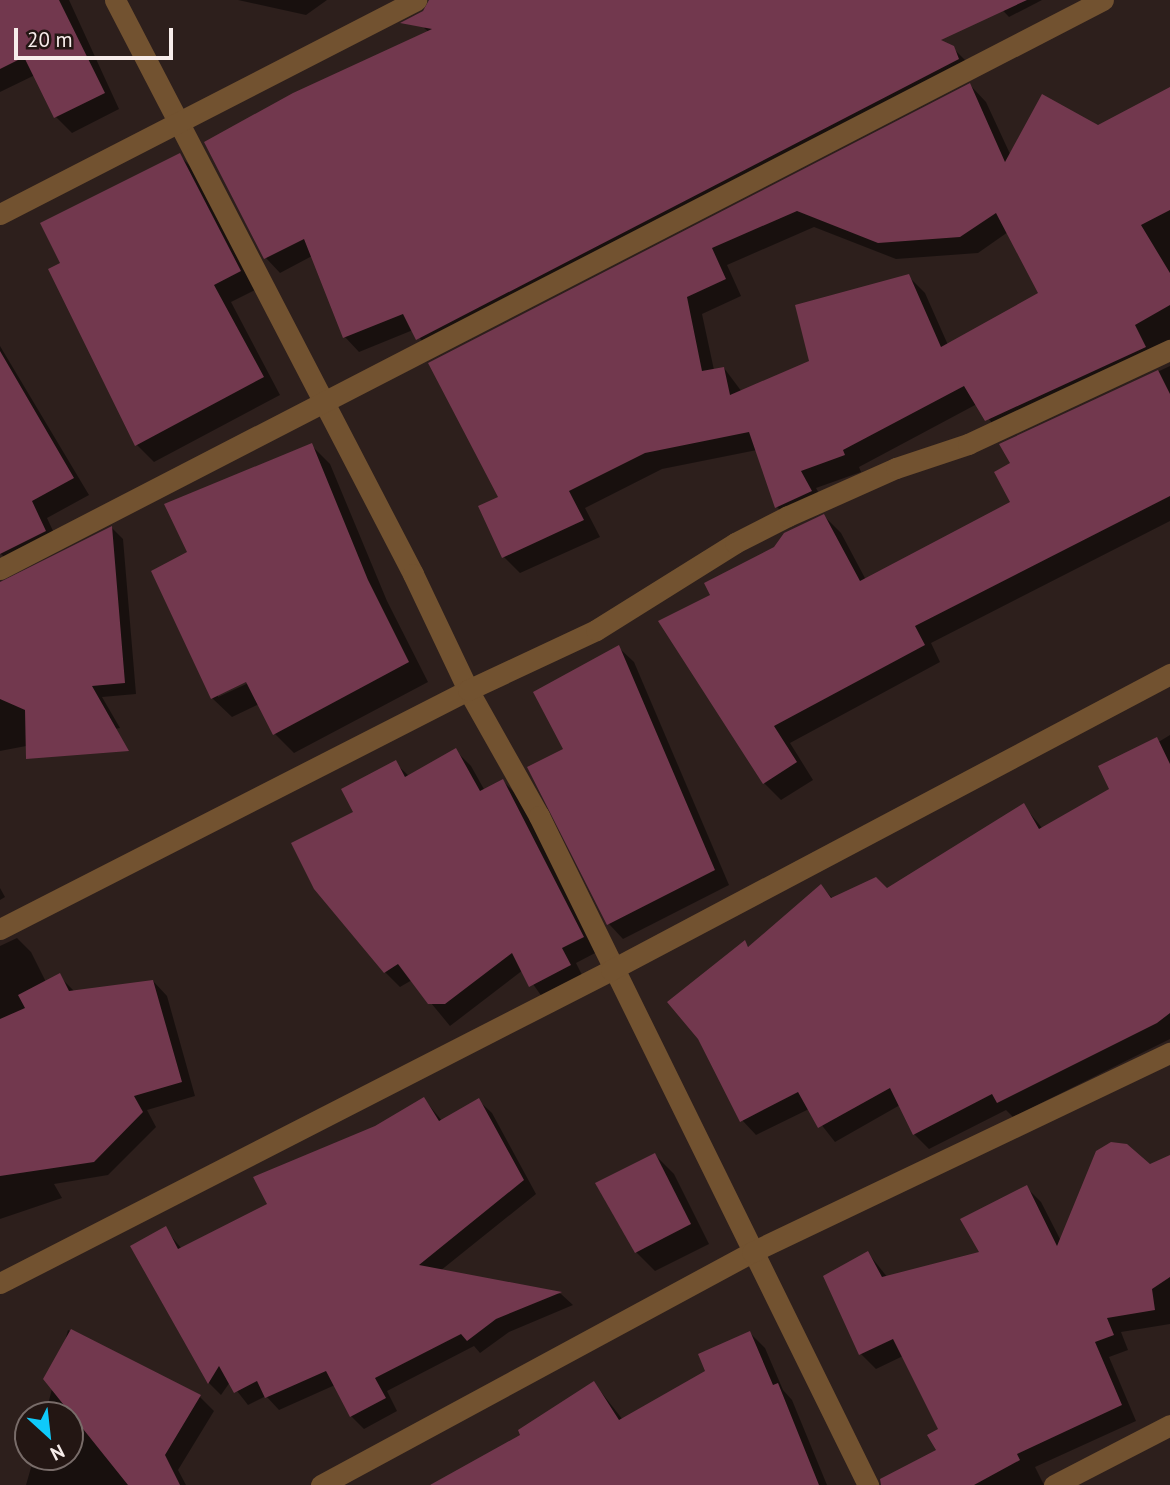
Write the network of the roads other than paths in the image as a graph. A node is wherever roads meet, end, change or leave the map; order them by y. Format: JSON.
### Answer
{"nodes":[{"id":1,"x":115,"y":0,"type":"edge"},
{"id":2,"x":415,"y":0,"type":"edge"},
{"id":3,"x":1103,"y":0,"type":"edge"},
{"id":4,"x":178,"y":122,"type":"junction"},
{"id":5,"x":0,"y":214,"type":"edge"},
{"id":6,"x":1170,"y":350,"type":"edge"},
{"id":7,"x":324,"y":403,"type":"junction"},
{"id":8,"x":0,"y":569,"type":"edge"},
{"id":9,"x":1170,"y":674,"type":"edge"},
{"id":10,"x":468,"y":690,"type":"junction"},
{"id":11,"x":0,"y":929,"type":"edge"},
{"id":12,"x":611,"y":970,"type":"junction"},
{"id":13,"x":1170,"y":1053,"type":"edge"},
{"id":14,"x":752,"y":1252,"type":"junction"},
{"id":15,"x":0,"y":1283,"type":"edge"},
{"id":16,"x":1170,"y":1425,"type":"edge"},
{"id":17,"x":321,"y":1485,"type":"edge"},
{"id":18,"x":868,"y":1485,"type":"edge"},
{"id":19,"x":1054,"y":1485,"type":"edge"}],
"edges":[{"from":1,"to":4,"type":"street"},
{"from":2,"to":4,"type":"street"},
{"from":3,"to":7,"type":"street"},
{"from":4,"to":5,"type":"street"},
{"from":4,"to":7,"type":"street"},
{"from":6,"to":10,"type":"street"},
{"from":7,"to":8,"type":"street"},
{"from":7,"to":10,"type":"street"},
{"from":9,"to":12,"type":"street"},
{"from":10,"to":11,"type":"street"},
{"from":10,"to":12,"type":"street"},
{"from":12,"to":14,"type":"street"},
{"from":12,"to":15,"type":"street"},
{"from":13,"to":14,"type":"street"},
{"from":14,"to":17,"type":"street"},
{"from":14,"to":18,"type":"street"},
{"from":16,"to":19,"type":"street"}]}
